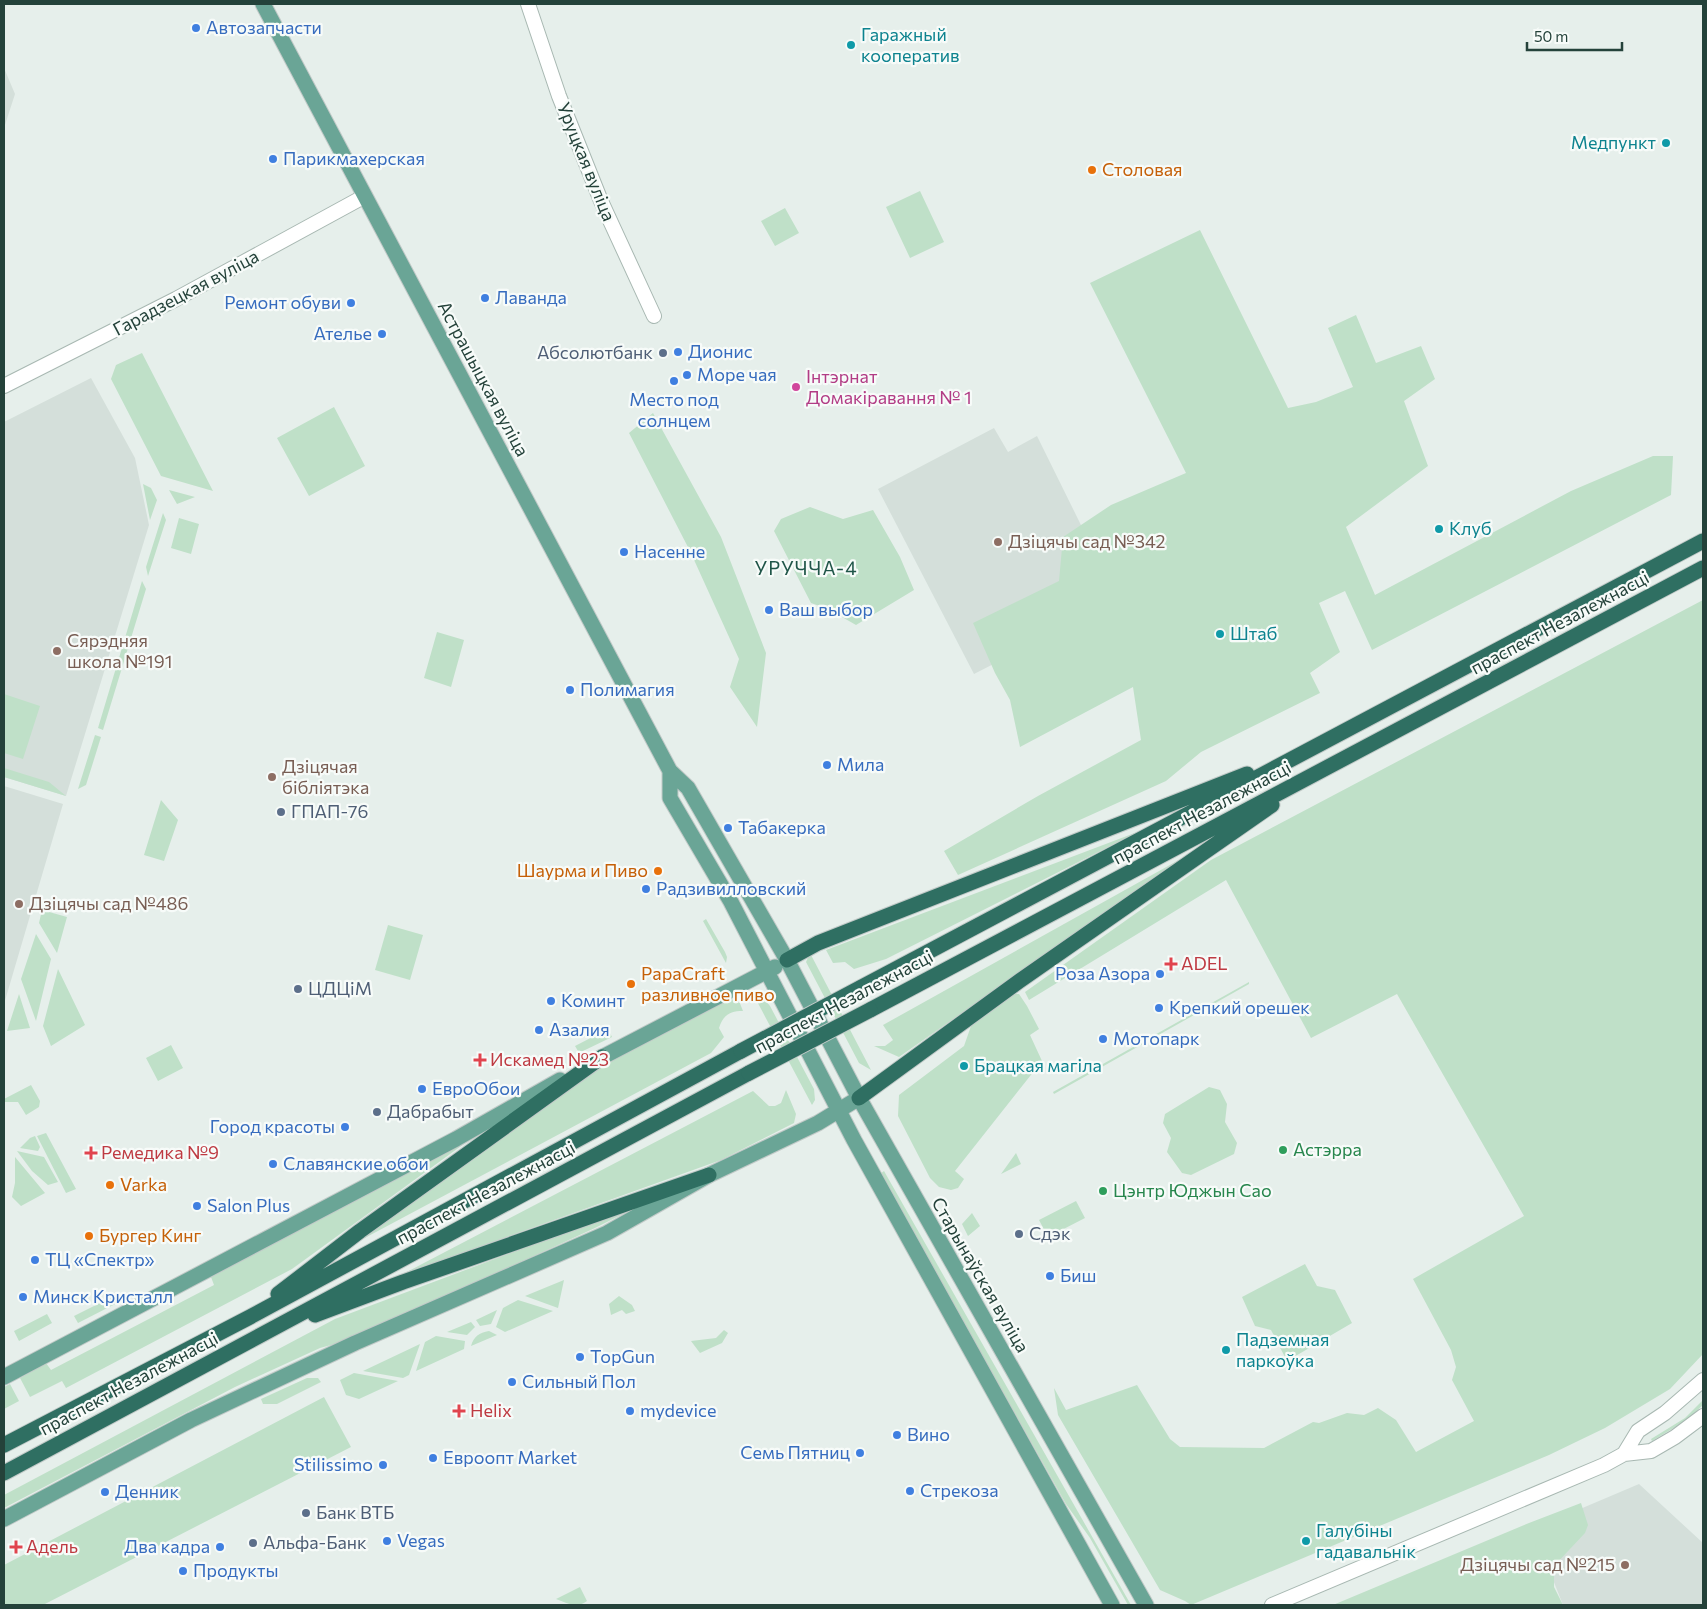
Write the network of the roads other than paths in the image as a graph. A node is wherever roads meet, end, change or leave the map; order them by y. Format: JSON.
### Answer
{"nodes":[{"id":1,"x":263,"y":4,"type":"edge"},
{"id":2,"x":528,"y":4,"type":"edge"},
{"id":3,"x":365,"y":196,"type":"junction"},
{"id":4,"x":654,"y":316,"type":"dead end"},
{"id":5,"x":4,"y":386,"type":"edge"},
{"id":6,"x":1703,"y":541,"type":"edge"},
{"id":7,"x":1703,"y":568,"type":"edge"},
{"id":8,"x":1306,"y":751,"type":"junction"},
{"id":9,"x":1320,"y":771,"type":"junction"},
{"id":10,"x":670,"y":772,"type":"junction"},
{"id":11,"x":787,"y":960,"type":"junction"},
{"id":12,"x":768,"y":971,"type":"junction"},
{"id":13,"x":602,"y":1057,"type":"junction"},
{"id":14,"x":859,"y":1098,"type":"junction"},
{"id":15,"x":839,"y":1110,"type":"junction"},
{"id":16,"x":710,"y":1175,"type":"junction"},
{"id":17,"x":250,"y":1317,"type":"junction"},
{"id":18,"x":258,"y":1336,"type":"junction"},
{"id":19,"x":4,"y":1377,"type":"edge"},
{"id":20,"x":1703,"y":1380,"type":"edge"},
{"id":21,"x":1703,"y":1416,"type":"edge"},
{"id":22,"x":4,"y":1445,"type":"edge"},
{"id":23,"x":1624,"y":1454,"type":"junction"},
{"id":24,"x":4,"y":1473,"type":"edge"},
{"id":25,"x":4,"y":1519,"type":"edge"},
{"id":26,"x":1112,"y":1605,"type":"edge"},
{"id":27,"x":1146,"y":1605,"type":"edge"},
{"id":28,"x":1272,"y":1605,"type":"edge"}],
"edges":[{"from":1,"to":3,"type":"main road","name":"Астрашыцкая вуліца"},
{"from":2,"to":4,"type":"street","name":"Уруцкая вуліца"},
{"from":3,"to":5,"type":"street","name":"Гарадзецкая вуліца"},
{"from":3,"to":10,"type":"main road","name":"Астрашыцкая вуліца"},
{"from":6,"to":8,"type":"highway","name":"праспект Незалежнасці"},
{"from":7,"to":9,"type":"highway","name":"праспект Незалежнасці"},
{"from":8,"to":11,"type":"highway"},
{"from":8,"to":17,"type":"highway","name":"праспект Незалежнасці","bridge":true},
{"from":9,"to":14,"type":"highway"},
{"from":9,"to":18,"type":"highway","name":"праспект Незалежнасці","bridge":true},
{"from":10,"to":11,"type":"main road","name":"Астрашыцкая вуліца"},
{"from":10,"to":12,"type":"main road","name":"Астрашыцкая вуліца"},
{"from":11,"to":12,"type":"main road"},
{"from":11,"to":14,"type":"main road","name":"Старынаўская вуліца"},
{"from":12,"to":13,"type":"main road"},
{"from":12,"to":15,"type":"main road"},
{"from":13,"to":17,"type":"highway"},
{"from":13,"to":19,"type":"main road"},
{"from":14,"to":15,"type":"main road"},
{"from":14,"to":27,"type":"main road","name":"Старынаўская вуліца"},
{"from":15,"to":16,"type":"main road"},
{"from":15,"to":26,"type":"main road"},
{"from":16,"to":18,"type":"highway"},
{"from":16,"to":25,"type":"main road"},
{"from":17,"to":22,"type":"highway","name":"праспект Незалежнасці"},
{"from":18,"to":24,"type":"highway","name":"праспект Незалежнасці"},
{"from":20,"to":23,"type":"street"},
{"from":21,"to":23,"type":"street"},
{"from":23,"to":28,"type":"street"}]}
